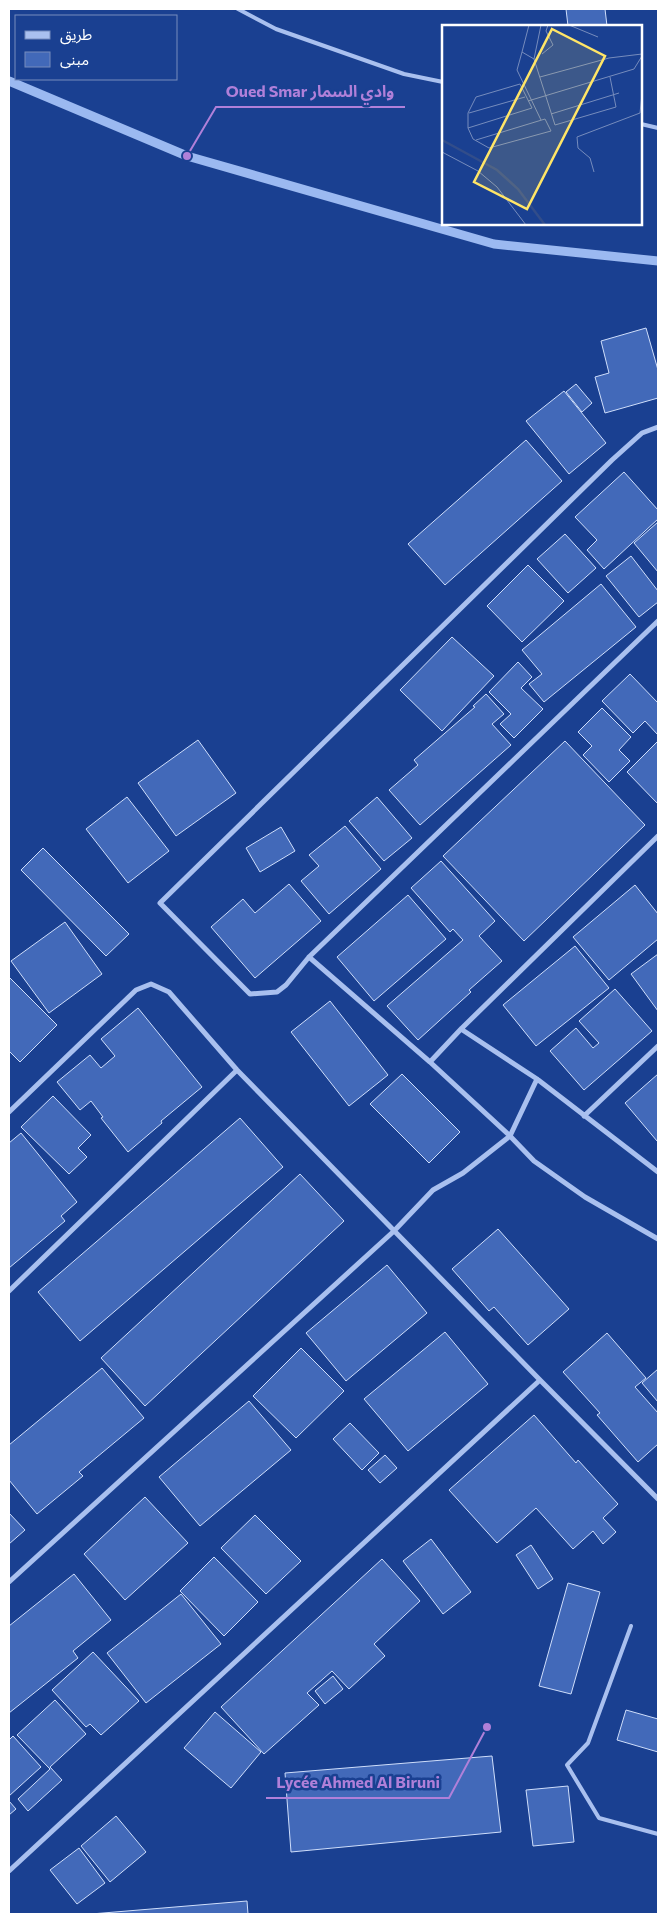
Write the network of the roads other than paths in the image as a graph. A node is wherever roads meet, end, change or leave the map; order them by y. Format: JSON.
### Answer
{"nodes":[{"id":1,"x":238,"y":9,"type":"edge"},
{"id":2,"x":442,"y":82,"type":"edge"},
{"id":3,"x":642,"y":124,"type":"edge"},
{"id":4,"x":658,"y":128,"type":"edge"},
{"id":5,"x":658,"y":427,"type":"edge"},
{"id":6,"x":658,"y":622,"type":"edge"},
{"id":7,"x":658,"y":836,"type":"edge"},
{"id":8,"x":309,"y":957,"type":"junction"},
{"id":9,"x":461,"y":1029,"type":"junction"},
{"id":10,"x":658,"y":1046,"type":"edge"},
{"id":11,"x":430,"y":1062,"type":"junction"},
{"id":12,"x":237,"y":1070,"type":"junction"},
{"id":13,"x":538,"y":1079,"type":"junction"},
{"id":14,"x":9,"y":1112,"type":"edge"},
{"id":15,"x":584,"y":1116,"type":"junction"},
{"id":16,"x":510,"y":1136,"type":"junction"},
{"id":17,"x":658,"y":1172,"type":"edge"},
{"id":18,"x":394,"y":1231,"type":"junction"},
{"id":19,"x":658,"y":1239,"type":"edge"},
{"id":20,"x":9,"y":1291,"type":"edge"},
{"id":21,"x":540,"y":1380,"type":"junction"},
{"id":22,"x":658,"y":1499,"type":"edge"},
{"id":23,"x":9,"y":1582,"type":"edge"},
{"id":24,"x":631,"y":1626,"type":"dead end"},
{"id":25,"x":658,"y":1834,"type":"edge"},
{"id":26,"x":9,"y":1871,"type":"edge"}],
"edges":[{"from":1,"to":2,"type":"lane"},
{"from":3,"to":4,"type":"lane"},
{"from":5,"to":8,"type":"street"},
{"from":6,"to":8,"type":"street"},
{"from":7,"to":9,"type":"street"},
{"from":8,"to":11,"type":"street"},
{"from":9,"to":11,"type":"street"},
{"from":9,"to":13,"type":"street"},
{"from":10,"to":15,"type":"street"},
{"from":11,"to":16,"type":"street"},
{"from":12,"to":14,"type":"street"},
{"from":12,"to":18,"type":"street"},
{"from":12,"to":20,"type":"street"},
{"from":13,"to":15,"type":"street"},
{"from":13,"to":16,"type":"street"},
{"from":15,"to":17,"type":"street"},
{"from":16,"to":18,"type":"street"},
{"from":16,"to":19,"type":"street"},
{"from":18,"to":21,"type":"street"},
{"from":18,"to":23,"type":"street"},
{"from":21,"to":22,"type":"street"},
{"from":21,"to":26,"type":"street"},
{"from":24,"to":25,"type":"lane"}]}
